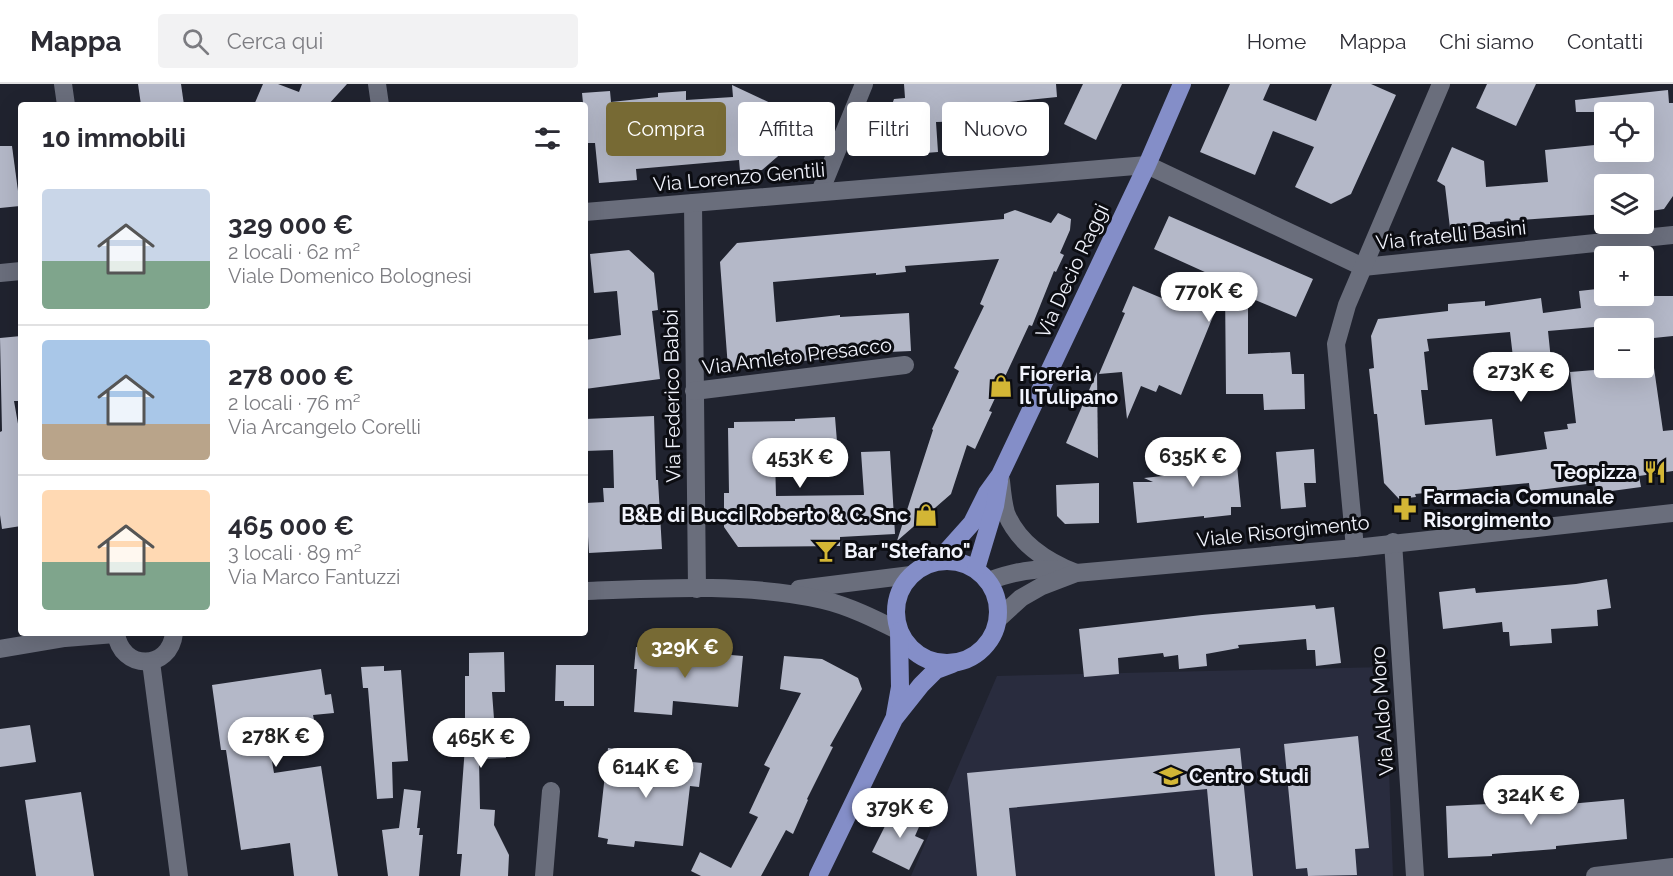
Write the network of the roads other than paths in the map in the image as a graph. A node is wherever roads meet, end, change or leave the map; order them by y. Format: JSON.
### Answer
{"nodes":[{"id":1,"x":63,"y":84,"type":"edge"},
{"id":2,"x":377,"y":84,"type":"edge"},
{"id":3,"x":864,"y":84,"type":"edge"},
{"id":4,"x":1182,"y":84,"type":"edge"},
{"id":5,"x":1441,"y":84,"type":"edge"},
{"id":6,"x":66,"y":102,"type":"edge"},
{"id":7,"x":380,"y":102,"type":"edge"},
{"id":8,"x":1148,"y":165,"type":"junction"},
{"id":9,"x":820,"y":192,"type":"junction"},
{"id":10,"x":693,"y":203,"type":"junction"},
{"id":11,"x":588,"y":212,"type":"edge"},
{"id":12,"x":1673,"y":235,"type":"edge"},
{"id":13,"x":1363,"y":267,"type":"junction"},
{"id":14,"x":18,"y":271,"type":"edge"},
{"id":15,"x":0,"y":273,"type":"edge"},
{"id":16,"x":905,"y":365,"type":"dead end"},
{"id":17,"x":694,"y":391,"type":"junction"},
{"id":18,"x":1000,"y":475,"type":"junction"},
{"id":19,"x":1673,"y":513,"type":"edge"},
{"id":20,"x":1393,"y":542,"type":"junction"},
{"id":21,"x":1355,"y":548,"type":"junction"},
{"id":22,"x":938,"y":561,"type":"junction"},
{"id":23,"x":1076,"y":573,"type":"junction"},
{"id":24,"x":911,"y":575,"type":"junction"},
{"id":25,"x":982,"y":575,"type":"junction"},
{"id":26,"x":697,"y":589,"type":"junction"},
{"id":27,"x":588,"y":591,"type":"edge"},
{"id":28,"x":781,"y":592,"type":"junction"},
{"id":29,"x":998,"y":619,"type":"junction"},
{"id":30,"x":899,"y":631,"type":"junction"},
{"id":31,"x":90,"y":636,"type":"edge"},
{"id":32,"x":116,"y":636,"type":"edge"},
{"id":33,"x":177,"y":636,"type":"edge"},
{"id":34,"x":0,"y":648,"type":"edge"},
{"id":35,"x":151,"y":662,"type":"junction"},
{"id":36,"x":957,"y":663,"type":"junction"},
{"id":37,"x":894,"y":719,"type":"junction"},
{"id":38,"x":551,"y":791,"type":"dead end"},
{"id":39,"x":1673,"y":867,"type":"edge"},
{"id":40,"x":179,"y":876,"type":"edge"},
{"id":41,"x":544,"y":876,"type":"edge"},
{"id":42,"x":818,"y":876,"type":"edge"},
{"id":43,"x":1415,"y":876,"type":"edge"},
{"id":44,"x":1595,"y":876,"type":"edge"}],
"edges":[{"from":1,"to":6,"type":"street"},
{"from":2,"to":7,"type":"street"},
{"from":3,"to":9,"type":"street"},
{"from":4,"to":8,"type":"main road","name":"Via Decio Raggi"},
{"from":5,"to":13,"type":"street"},
{"from":8,"to":9,"type":"street","name":"Via Lorenzo Gentili"},
{"from":8,"to":13,"type":"street","name":"Via fratelli Basini"},
{"from":8,"to":18,"type":"main road","name":"Via Decio Raggi"},
{"from":9,"to":10,"type":"street","name":"Via Lorenzo Gentili"},
{"from":10,"to":11,"type":"street","name":"Via Lorenzo Gentili"},
{"from":10,"to":17,"type":"street","name":"Via Federico Babbi"},
{"from":12,"to":13,"type":"street","name":"Via fratelli Basini"},
{"from":13,"to":21,"type":"street"},
{"from":14,"to":15,"type":"street"},
{"from":16,"to":17,"type":"street","name":"Via Amleto Presacco"},
{"from":17,"to":26,"type":"street","name":"Via Federico Babbi"},
{"from":18,"to":22,"type":"main road","name":"Via Decio Raggi"},
{"from":18,"to":23,"type":"street"},
{"from":18,"to":25,"type":"main road","name":"Via Decio Raggi"},
{"from":19,"to":20,"type":"street","name":"Viale Risorgimento"},
{"from":20,"to":21,"type":"street","name":"Viale Risorgimento"},
{"from":20,"to":43,"type":"street","name":"Via Aldo Moro"},
{"from":21,"to":23,"type":"street","name":"Viale Risorgimento"},
{"from":22,"to":24,"type":"main road","name":"Via Decio Raggi"},
{"from":22,"to":25,"type":"main road"},
{"from":23,"to":25,"type":"street","name":"Viale Risorgimento"},
{"from":23,"to":29,"type":"street","name":"Viale Risorgimento"},
{"from":24,"to":28,"type":"street"},
{"from":24,"to":30,"type":"main road"},
{"from":25,"to":29,"type":"main road"},
{"from":26,"to":27,"type":"street"},
{"from":26,"to":28,"type":"street"},
{"from":28,"to":30,"type":"street"},
{"from":29,"to":36,"type":"main road"},
{"from":30,"to":36,"type":"main road"},
{"from":30,"to":37,"type":"main road"},
{"from":31,"to":34,"type":"street"},
{"from":32,"to":35,"type":"street"},
{"from":33,"to":35,"type":"street"},
{"from":35,"to":40,"type":"street"},
{"from":36,"to":37,"type":"main road"},
{"from":37,"to":42,"type":"main road"},
{"from":38,"to":41,"type":"street"},
{"from":39,"to":44,"type":"street"}]}
